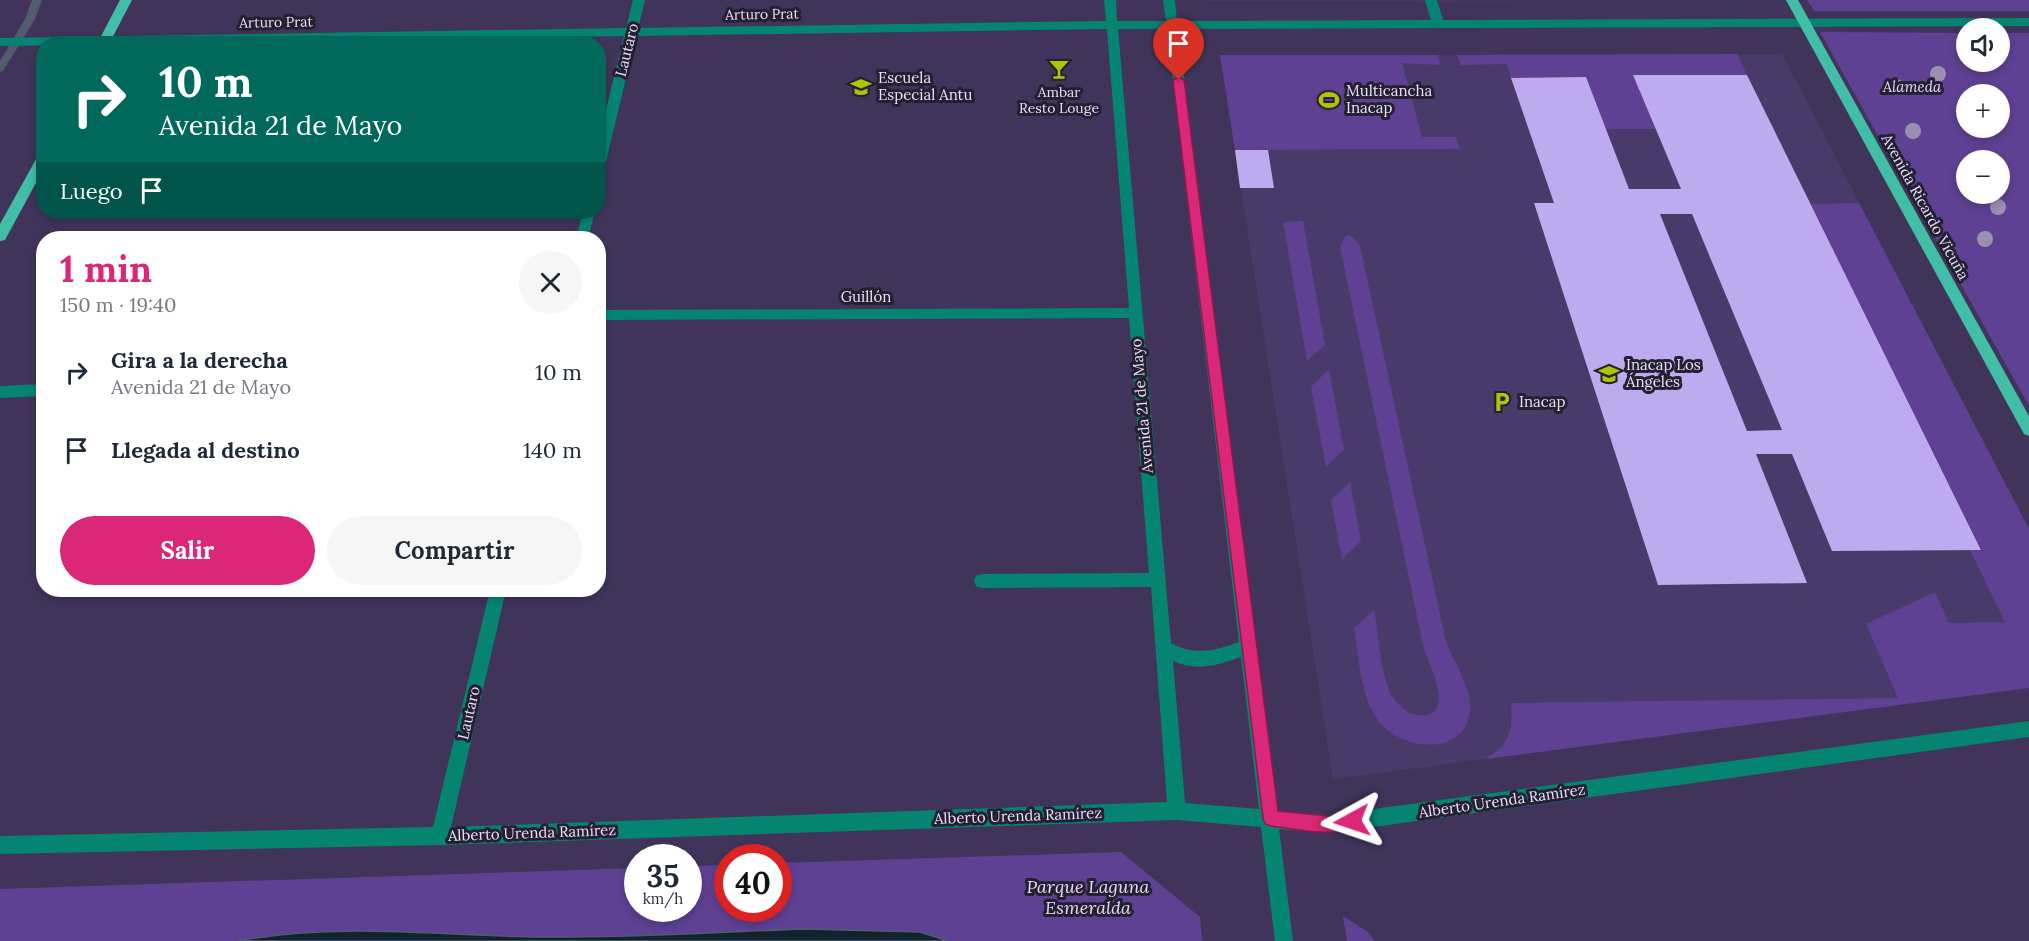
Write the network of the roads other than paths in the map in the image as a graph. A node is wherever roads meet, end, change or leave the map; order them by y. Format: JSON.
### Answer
{"nodes":[{"id":1,"x":126,"y":0,"type":"edge"},
{"id":2,"x":639,"y":0,"type":"edge"},
{"id":3,"x":1110,"y":0,"type":"edge"},
{"id":4,"x":1169,"y":0,"type":"edge"},
{"id":5,"x":1431,"y":0,"type":"edge"},
{"id":6,"x":1792,"y":0,"type":"edge"},
{"id":7,"x":1803,"y":22,"type":"junction"},
{"id":8,"x":2029,"y":22,"type":"edge"},
{"id":9,"x":1172,"y":24,"type":"junction"},
{"id":10,"x":1438,"y":24,"type":"junction"},
{"id":11,"x":1111,"y":25,"type":"junction"},
{"id":12,"x":632,"y":30,"type":"junction"},
{"id":13,"x":107,"y":36,"type":"edge"},
{"id":14,"x":368,"y":36,"type":"edge"},
{"id":15,"x":0,"y":42,"type":"edge"},
{"id":16,"x":36,"y":42,"type":"edge"},
{"id":17,"x":606,"y":137,"type":"edge"},
{"id":18,"x":36,"y":170,"type":"edge"},
{"id":19,"x":0,"y":236,"type":"edge"},
{"id":20,"x":1134,"y":313,"type":"junction"},
{"id":21,"x":606,"y":315,"type":"edge"},
{"id":22,"x":36,"y":390,"type":"edge"},
{"id":23,"x":0,"y":392,"type":"edge"},
{"id":24,"x":2029,"y":430,"type":"edge"},
{"id":25,"x":1157,"y":580,"type":"junction"},
{"id":26,"x":982,"y":581,"type":"dead end"},
{"id":27,"x":496,"y":597,"type":"edge"},
{"id":28,"x":1163,"y":647,"type":"junction"},
{"id":29,"x":1249,"y":647,"type":"junction"},
{"id":30,"x":2029,"y":729,"type":"edge"},
{"id":31,"x":1177,"y":811,"type":"junction"},
{"id":32,"x":1271,"y":818,"type":"junction"},
{"id":33,"x":440,"y":836,"type":"junction"},
{"id":34,"x":0,"y":845,"type":"edge"},
{"id":35,"x":1284,"y":941,"type":"edge"}],
"edges":[{"from":1,"to":13,"type":"main road"},
{"from":2,"to":12,"type":"street","name":"Lautaro"},
{"from":3,"to":11,"type":"street","name":"Avenida 21 de Mayo"},
{"from":4,"to":9,"type":"street"},
{"from":5,"to":10,"type":"street"},
{"from":6,"to":7,"type":"main road","name":"Avenida Ricardo Vicuña"},
{"from":7,"to":8,"type":"street","name":"Arturo Prat"},
{"from":7,"to":10,"type":"street","name":"Arturo Prat"},
{"from":7,"to":24,"type":"main road","name":"Avenida Ricardo Vicuña"},
{"from":9,"to":10,"type":"street","name":"Arturo Prat"},
{"from":9,"to":11,"type":"street","name":"Arturo Prat"},
{"from":9,"to":29,"type":"street"},
{"from":11,"to":12,"type":"street","name":"Arturo Prat"},
{"from":11,"to":20,"type":"street","name":"Avenida 21 de Mayo"},
{"from":12,"to":14,"type":"street","name":"Arturo Prat"},
{"from":12,"to":17,"type":"street","name":"Lautaro"},
{"from":15,"to":16,"type":"street","name":"Arturo Prat"},
{"from":18,"to":19,"type":"main road"},
{"from":20,"to":21,"type":"street","name":"Guillón"},
{"from":20,"to":25,"type":"street","name":"Avenida 21 de Mayo"},
{"from":22,"to":23,"type":"street"},
{"from":25,"to":26,"type":"street"},
{"from":25,"to":28,"type":"street","name":"Avenida 21 de Mayo"},
{"from":27,"to":33,"type":"street","name":"Lautaro"},
{"from":28,"to":29,"type":"street"},
{"from":28,"to":31,"type":"street","name":"Avenida 21 de Mayo"},
{"from":29,"to":32,"type":"street"},
{"from":30,"to":32,"type":"street","name":"Alberto Urenda Ramírez"},
{"from":31,"to":32,"type":"street","name":"Alberto Urenda Ramírez"},
{"from":31,"to":33,"type":"street","name":"Alberto Urenda Ramírez"},
{"from":32,"to":35,"type":"street"},
{"from":33,"to":34,"type":"street","name":"Alberto Urenda Ramírez"}]}
